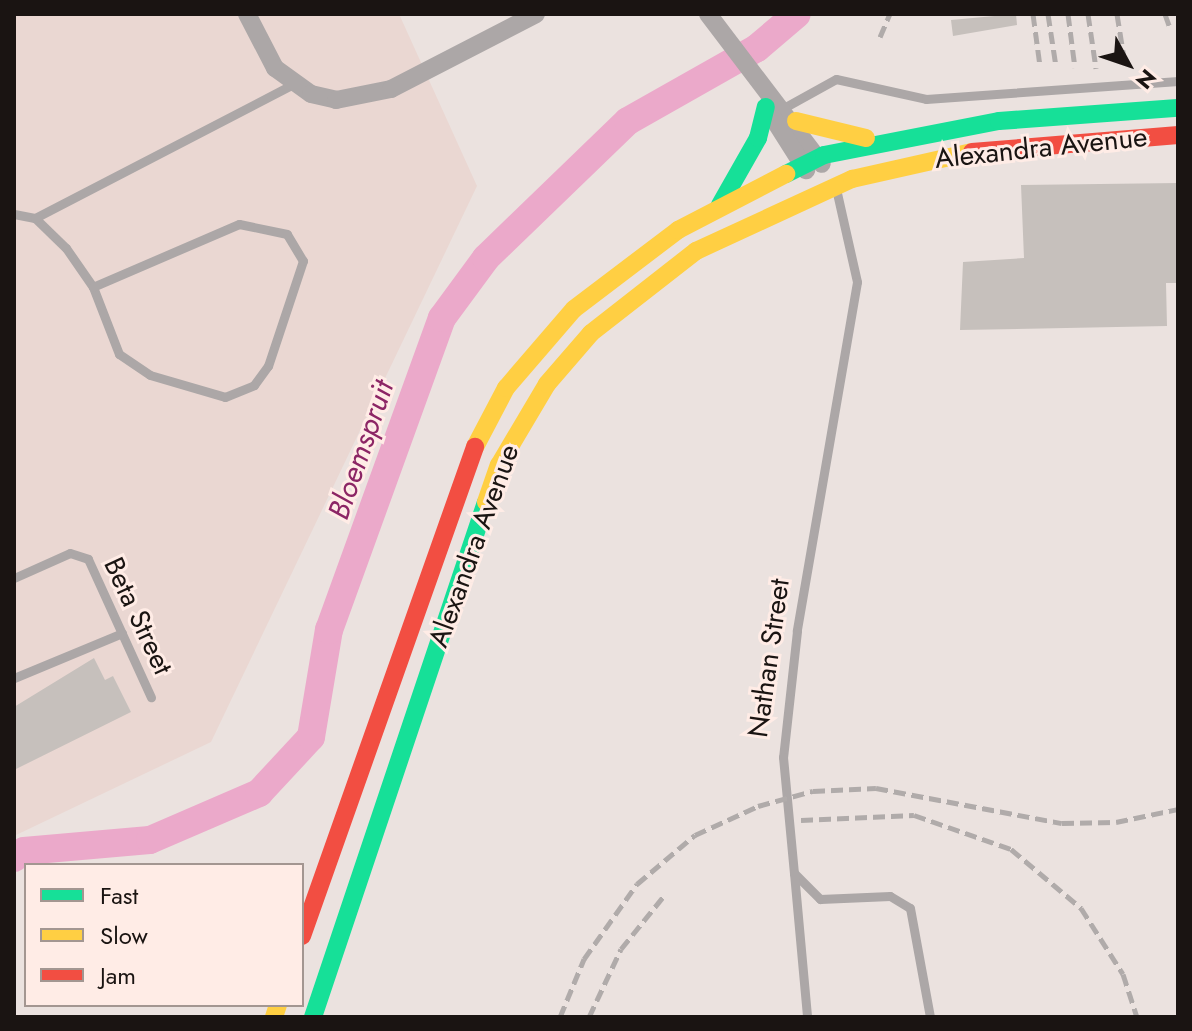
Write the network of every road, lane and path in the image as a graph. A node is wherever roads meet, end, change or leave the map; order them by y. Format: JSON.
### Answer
{"nodes":[{"id":1,"x":247,"y":14,"type":"edge"},
{"id":2,"x":536,"y":14,"type":"edge"},
{"id":3,"x":709,"y":16,"type":"edge"},
{"id":4,"x":1178,"y":81,"type":"edge"},
{"id":5,"x":293,"y":84,"type":"junction"},
{"id":6,"x":1178,"y":108,"type":"edge"},
{"id":7,"x":774,"y":110,"type":"junction"},
{"id":8,"x":796,"y":121,"type":"junction"},
{"id":9,"x":1178,"y":135,"type":"edge"},
{"id":10,"x":890,"y":139,"type":"junction"},
{"id":11,"x":810,"y":160,"type":"junction"},
{"id":12,"x":827,"y":189,"type":"junction"},
{"id":13,"x":720,"y":205,"type":"junction"},
{"id":14,"x":14,"y":214,"type":"edge"},
{"id":15,"x":35,"y":218,"type":"junction"},
{"id":16,"x":93,"y":287,"type":"junction"},
{"id":17,"x":14,"y":578,"type":"edge"},
{"id":18,"x":122,"y":633,"type":"junction"},
{"id":19,"x":14,"y":678,"type":"edge"},
{"id":20,"x":151,"y":697,"type":"dead end"},
{"id":21,"x":794,"y":873,"type":"junction"},
{"id":22,"x":304,"y":930,"type":"edge"},
{"id":23,"x":313,"y":1017,"type":"edge"},
{"id":24,"x":807,"y":1017,"type":"edge"},
{"id":25,"x":930,"y":1017,"type":"edge"}],
"edges":[{"from":1,"to":5,"type":"street"},
{"from":2,"to":5,"type":"street"},
{"from":3,"to":7,"type":"street","name":"Nathan Street"},
{"from":4,"to":7,"type":"lane"},
{"from":5,"to":15,"type":"lane"},
{"from":6,"to":10,"type":"highway","name":"Alexandra Avenue"},
{"from":7,"to":8,"type":"street","name":"Nathan Street"},
{"from":7,"to":11,"type":"street","name":"Nathan Street"},
{"from":7,"to":13,"type":"highway"},
{"from":8,"to":10,"type":"highway"},
{"from":8,"to":11,"type":"street","name":"Nathan Street"},
{"from":9,"to":12,"type":"highway","name":"Alexandra Avenue"},
{"from":10,"to":11,"type":"highway","name":"Alexandra Avenue"},
{"from":11,"to":12,"type":"street","name":"Nathan Street"},
{"from":11,"to":13,"type":"highway","name":"Alexandra Avenue"},
{"from":12,"to":21,"type":"lane","name":"Nathan Street"},
{"from":12,"to":23,"type":"highway","name":"Alexandra Avenue"},
{"from":13,"to":22,"type":"highway","name":"Alexandra Avenue"},
{"from":14,"to":15,"type":"lane"},
{"from":15,"to":16,"type":"lane"},
{"from":16,"to":16,"type":"lane"},
{"from":17,"to":18,"type":"lane","name":"Beta Street"},
{"from":18,"to":19,"type":"lane"},
{"from":18,"to":20,"type":"lane","name":"Beta Street"},
{"from":21,"to":24,"type":"lane","name":"Nathan Street"},
{"from":21,"to":25,"type":"lane"}]}
